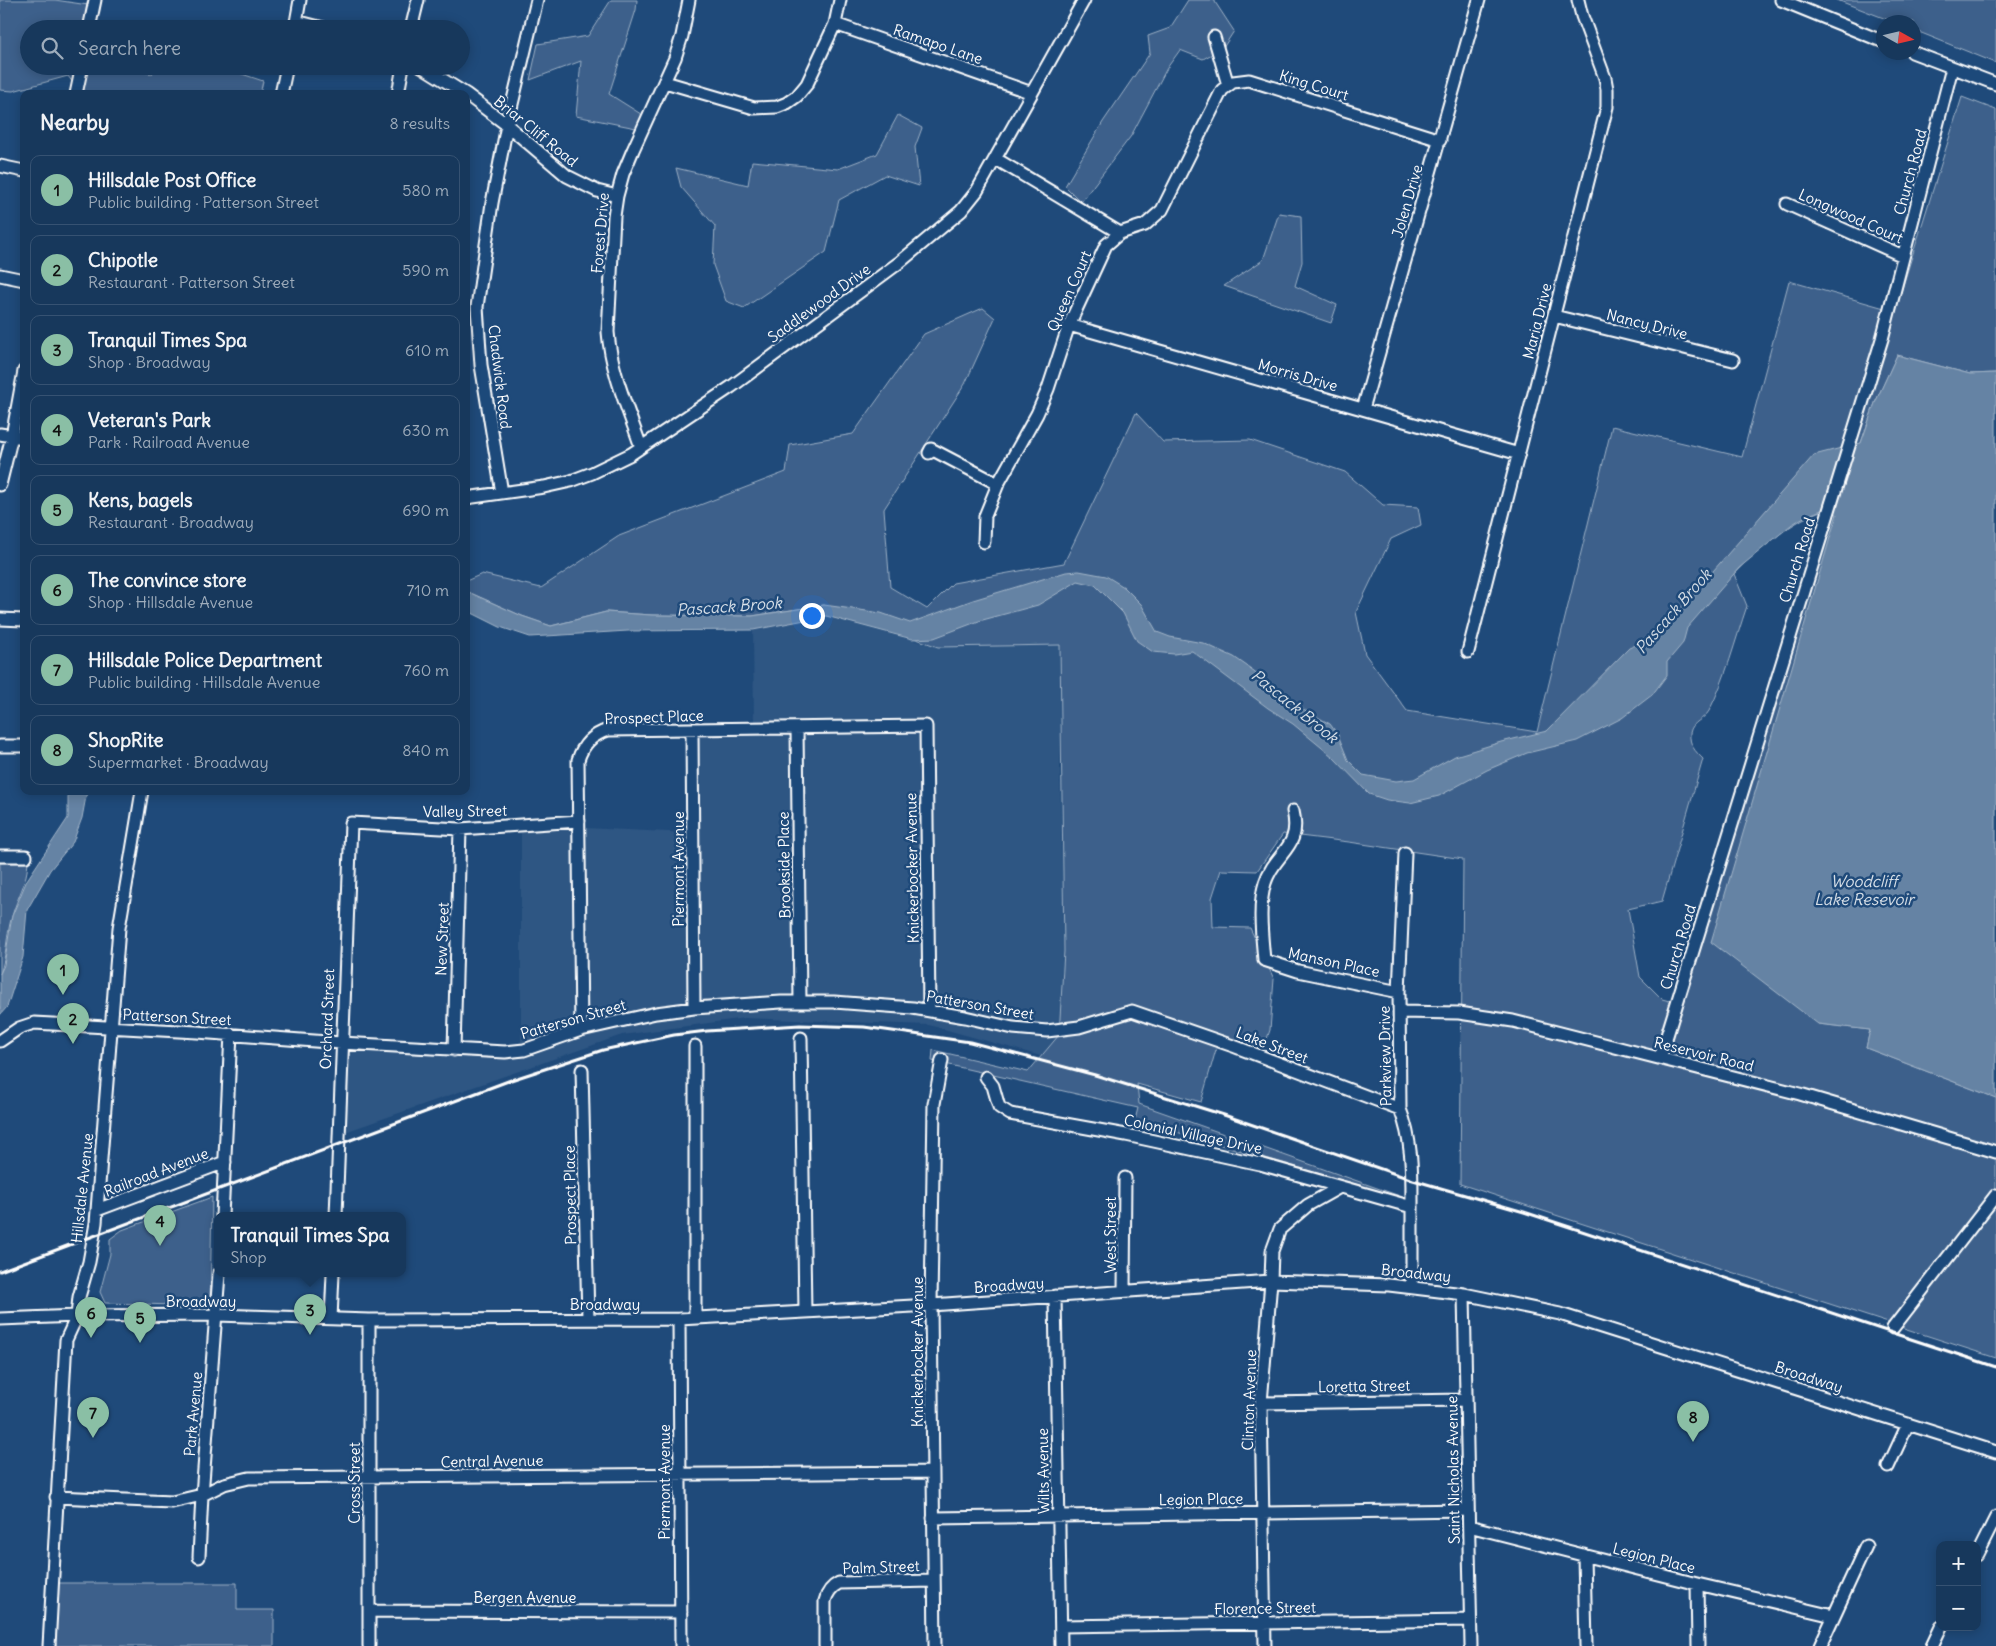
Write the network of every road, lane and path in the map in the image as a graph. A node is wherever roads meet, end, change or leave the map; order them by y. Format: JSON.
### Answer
{"nodes":[{"id":1,"x":95,"y":0,"type":"edge"},
{"id":2,"x":299,"y":0,"type":"edge"},
{"id":3,"x":418,"y":0,"type":"edge"},
{"id":4,"x":537,"y":0,"type":"edge"},
{"id":5,"x":690,"y":0,"type":"edge"},
{"id":6,"x":840,"y":0,"type":"edge"},
{"id":7,"x":1084,"y":0,"type":"edge"},
{"id":8,"x":1479,"y":0,"type":"edge"},
{"id":9,"x":1578,"y":0,"type":"edge"},
{"id":10,"x":1782,"y":0,"type":"edge"},
{"id":11,"x":91,"y":20,"type":"edge"},
{"id":12,"x":297,"y":20,"type":"edge"},
{"id":13,"x":413,"y":20,"type":"edge"},
{"id":14,"x":835,"y":24,"type":"junction"},
{"id":15,"x":1214,"y":37,"type":"dead end"},
{"id":16,"x":1876,"y":39,"type":"edge"},
{"id":17,"x":1921,"y":56,"type":"edge"},
{"id":18,"x":1952,"y":68,"type":"junction"},
{"id":19,"x":80,"y":75,"type":"edge"},
{"id":20,"x":285,"y":75,"type":"edge"},
{"id":21,"x":401,"y":75,"type":"edge"},
{"id":22,"x":435,"y":75,"type":"edge"},
{"id":23,"x":665,"y":82,"type":"junction"},
{"id":24,"x":1996,"y":84,"type":"edge"},
{"id":25,"x":1228,"y":85,"type":"junction"},
{"id":26,"x":77,"y":90,"type":"edge"},
{"id":27,"x":283,"y":90,"type":"edge"},
{"id":28,"x":399,"y":90,"type":"edge"},
{"id":29,"x":460,"y":90,"type":"edge"},
{"id":30,"x":1032,"y":93,"type":"junction"},
{"id":31,"x":470,"y":97,"type":"edge"},
{"id":32,"x":507,"y":125,"type":"junction"},
{"id":33,"x":1440,"y":140,"type":"junction"},
{"id":34,"x":996,"y":159,"type":"junction"},
{"id":35,"x":0,"y":166,"type":"edge"},
{"id":36,"x":20,"y":170,"type":"edge"},
{"id":37,"x":617,"y":196,"type":"junction"},
{"id":38,"x":1787,"y":204,"type":"dead end"},
{"id":39,"x":1120,"y":233,"type":"junction"},
{"id":40,"x":1903,"y":256,"type":"junction"},
{"id":41,"x":0,"y":274,"type":"edge"},
{"id":42,"x":20,"y":279,"type":"edge"},
{"id":43,"x":1554,"y":316,"type":"junction"},
{"id":44,"x":1069,"y":325,"type":"junction"},
{"id":45,"x":1733,"y":360,"type":"dead end"},
{"id":46,"x":1363,"y":409,"type":"junction"},
{"id":47,"x":20,"y":415,"type":"edge"},
{"id":48,"x":0,"y":434,"type":"edge"},
{"id":49,"x":18,"y":437,"type":"edge"},
{"id":50,"x":641,"y":447,"type":"junction"},
{"id":51,"x":929,"y":453,"type":"dead end"},
{"id":52,"x":1519,"y":454,"type":"junction"},
{"id":53,"x":998,"y":484,"type":"junction"},
{"id":54,"x":0,"y":485,"type":"edge"},
{"id":55,"x":502,"y":493,"type":"junction"},
{"id":56,"x":470,"y":497,"type":"edge"},
{"id":57,"x":984,"y":542,"type":"dead end"},
{"id":58,"x":0,"y":620,"type":"edge"},
{"id":59,"x":20,"y":620,"type":"edge"},
{"id":60,"x":1468,"y":652,"type":"dead end"},
{"id":61,"x":926,"y":726,"type":"joint"},
{"id":62,"x":797,"y":728,"type":"junction"},
{"id":63,"x":692,"y":730,"type":"junction"},
{"id":64,"x":0,"y":746,"type":"edge"},
{"id":65,"x":20,"y":746,"type":"edge"},
{"id":66,"x":141,"y":795,"type":"edge"},
{"id":67,"x":1293,"y":811,"type":"dead end"},
{"id":68,"x":579,"y":820,"type":"junction"},
{"id":69,"x":351,"y":824,"type":"joint"},
{"id":70,"x":460,"y":829,"type":"junction"},
{"id":71,"x":1404,"y":853,"type":"dead end"},
{"id":72,"x":0,"y":856,"type":"edge"},
{"id":73,"x":26,"y":856,"type":"dead end"},
{"id":74,"x":1399,"y":992,"type":"junction"},
{"id":75,"x":800,"y":1002,"type":"junction"},
{"id":76,"x":694,"y":1008,"type":"junction"},
{"id":77,"x":929,"y":1010,"type":"junction"},
{"id":78,"x":1132,"y":1011,"type":"joint"},
{"id":79,"x":1400,"y":1012,"type":"junction"},
{"id":80,"x":111,"y":1028,"type":"junction"},
{"id":81,"x":582,"y":1030,"type":"junction"},
{"id":82,"x":231,"y":1034,"type":"junction"},
{"id":83,"x":801,"y":1038,"type":"dead end"},
{"id":84,"x":0,"y":1041,"type":"edge"},
{"id":85,"x":341,"y":1043,"type":"junction"},
{"id":86,"x":695,"y":1046,"type":"dead end"},
{"id":87,"x":454,"y":1050,"type":"junction"},
{"id":88,"x":1660,"y":1058,"type":"junction"},
{"id":89,"x":942,"y":1060,"type":"dead end"},
{"id":90,"x":582,"y":1070,"type":"dead end"},
{"id":91,"x":986,"y":1077,"type":"dead end"},
{"id":92,"x":1400,"y":1109,"type":"junction"},
{"id":93,"x":1996,"y":1152,"type":"edge"},
{"id":94,"x":225,"y":1162,"type":"junction"},
{"id":95,"x":1125,"y":1178,"type":"dead end"},
{"id":96,"x":1340,"y":1187,"type":"junction"},
{"id":97,"x":1996,"y":1195,"type":"edge"},
{"id":98,"x":1412,"y":1207,"type":"junction"},
{"id":99,"x":97,"y":1210,"type":"junction"},
{"id":100,"x":222,"y":1212,"type":"edge"},
{"id":101,"x":336,"y":1212,"type":"edge"},
{"id":102,"x":219,"y":1277,"type":"edge"},
{"id":103,"x":333,"y":1277,"type":"edge"},
{"id":104,"x":1271,"y":1281,"type":"junction"},
{"id":105,"x":1412,"y":1287,"type":"junction"},
{"id":106,"x":1124,"y":1291,"type":"junction"},
{"id":107,"x":1464,"y":1294,"type":"junction"},
{"id":108,"x":1055,"y":1296,"type":"junction"},
{"id":109,"x":932,"y":1305,"type":"junction"},
{"id":110,"x":805,"y":1312,"type":"junction"},
{"id":111,"x":217,"y":1315,"type":"junction"},
{"id":112,"x":77,"y":1316,"type":"junction"},
{"id":113,"x":695,"y":1317,"type":"junction"},
{"id":114,"x":331,"y":1319,"type":"junction"},
{"id":115,"x":588,"y":1319,"type":"junction"},
{"id":116,"x":679,"y":1319,"type":"junction"},
{"id":117,"x":0,"y":1320,"type":"edge"},
{"id":118,"x":369,"y":1320,"type":"junction"},
{"id":119,"x":1893,"y":1328,"type":"dead end"},
{"id":120,"x":1466,"y":1400,"type":"junction"},
{"id":121,"x":1261,"y":1403,"type":"junction"},
{"id":122,"x":1908,"y":1424,"type":"junction"},
{"id":123,"x":1996,"y":1452,"type":"edge"},
{"id":124,"x":1888,"y":1467,"type":"dead end"},
{"id":125,"x":933,"y":1472,"type":"junction"},
{"id":126,"x":679,"y":1474,"type":"junction"},
{"id":127,"x":369,"y":1478,"type":"junction"},
{"id":128,"x":202,"y":1495,"type":"junction"},
{"id":129,"x":56,"y":1497,"type":"junction"},
{"id":130,"x":1468,"y":1510,"type":"junction"},
{"id":131,"x":1263,"y":1513,"type":"junction"},
{"id":132,"x":1059,"y":1516,"type":"junction"},
{"id":133,"x":933,"y":1518,"type":"junction"},
{"id":134,"x":1996,"y":1518,"type":"edge"},
{"id":135,"x":1469,"y":1526,"type":"junction"},
{"id":136,"x":1866,"y":1546,"type":"dead end"},
{"id":137,"x":1981,"y":1547,"type":"edge"},
{"id":138,"x":1584,"y":1556,"type":"junction"},
{"id":139,"x":199,"y":1557,"type":"dead end"},
{"id":140,"x":934,"y":1581,"type":"junction"},
{"id":141,"x":1697,"y":1584,"type":"junction"},
{"id":142,"x":369,"y":1612,"type":"junction"},
{"id":143,"x":680,"y":1612,"type":"junction"},
{"id":144,"x":1834,"y":1616,"type":"junction"},
{"id":145,"x":1470,"y":1620,"type":"junction"},
{"id":146,"x":1265,"y":1623,"type":"junction"},
{"id":147,"x":1060,"y":1626,"type":"junction"},
{"id":148,"x":1939,"y":1631,"type":"edge"},
{"id":149,"x":49,"y":1646,"type":"edge"},
{"id":150,"x":369,"y":1646,"type":"edge"},
{"id":151,"x":681,"y":1646,"type":"edge"},
{"id":152,"x":825,"y":1646,"type":"edge"},
{"id":153,"x":934,"y":1646,"type":"edge"},
{"id":154,"x":1061,"y":1646,"type":"edge"},
{"id":155,"x":1265,"y":1646,"type":"edge"},
{"id":156,"x":1471,"y":1646,"type":"edge"},
{"id":157,"x":1586,"y":1646,"type":"edge"},
{"id":158,"x":1698,"y":1646,"type":"edge"},
{"id":159,"x":1820,"y":1646,"type":"edge"},
{"id":160,"x":1932,"y":1646,"type":"edge"}],
"edges":[{"from":1,"to":11,"type":"street"},
{"from":2,"to":12,"type":"street"},
{"from":3,"to":13,"type":"street"},
{"from":4,"to":32,"type":"street","name":"Chadwick Road"},
{"from":5,"to":23,"type":"street","name":"Forest Drive"},
{"from":6,"to":14,"type":"street"},
{"from":7,"to":30,"type":"street","name":"Saddlewood Drive"},
{"from":8,"to":33,"type":"street","name":"Jolen Drive"},
{"from":9,"to":43,"type":"street","name":"Maria Drive"},
{"from":10,"to":16,"type":"street"},
{"from":14,"to":23,"type":"street"},
{"from":14,"to":30,"type":"street","name":"Ramapo Lane"},
{"from":15,"to":25,"type":"street"},
{"from":17,"to":18,"type":"street"},
{"from":18,"to":24,"type":"street"},
{"from":18,"to":40,"type":"street","name":"Church Road"},
{"from":19,"to":26,"type":"street"},
{"from":20,"to":27,"type":"street"},
{"from":21,"to":28,"type":"street"},
{"from":22,"to":29,"type":"street","name":"Briar Cliff Road"},
{"from":23,"to":37,"type":"street","name":"Forest Drive"},
{"from":25,"to":33,"type":"street","name":"King Court"},
{"from":25,"to":39,"type":"street","name":"Queen Court"},
{"from":30,"to":34,"type":"street","name":"Saddlewood Drive"},
{"from":31,"to":32,"type":"street","name":"Briar Cliff Road"},
{"from":32,"to":37,"type":"street","name":"Briar Cliff Road"},
{"from":32,"to":55,"type":"street","name":"Chadwick Road"},
{"from":33,"to":46,"type":"street","name":"Jolen Drive"},
{"from":34,"to":39,"type":"street"},
{"from":34,"to":50,"type":"street","name":"Saddlewood Drive"},
{"from":35,"to":36,"type":"street"},
{"from":37,"to":50,"type":"street","name":"Forest Drive"},
{"from":38,"to":40,"type":"street","name":"Longwood Court"},
{"from":39,"to":44,"type":"street","name":"Queen Court"},
{"from":40,"to":88,"type":"street","name":"Church Road"},
{"from":41,"to":42,"type":"street"},
{"from":43,"to":45,"type":"street","name":"Nancy Drive"},
{"from":43,"to":52,"type":"street","name":"Maria Drive"},
{"from":44,"to":46,"type":"street","name":"Morris Drive"},
{"from":44,"to":53,"type":"street","name":"Queen Court"},
{"from":46,"to":52,"type":"street","name":"Morris Drive"},
{"from":47,"to":49,"type":"street"},
{"from":48,"to":49,"type":"street"},
{"from":49,"to":54,"type":"street"},
{"from":50,"to":55,"type":"street","name":"Saddlewood Drive"},
{"from":51,"to":53,"type":"street"},
{"from":52,"to":60,"type":"street","name":"Maria Drive"},
{"from":53,"to":57,"type":"street","name":"Queen Court"},
{"from":55,"to":56,"type":"street","name":"Saddlewood Drive"},
{"from":58,"to":59,"type":"street"},
{"from":61,"to":62,"type":"street","name":"Prospect Place"},
{"from":61,"to":77,"type":"street","name":"Knickerbocker Avenue"},
{"from":62,"to":63,"type":"street","name":"Prospect Place"},
{"from":62,"to":75,"type":"street","name":"Brookside Place"},
{"from":63,"to":68,"type":"street","name":"Prospect Place"},
{"from":63,"to":76,"type":"street","name":"Piermont Avenue"},
{"from":64,"to":65,"type":"street"},
{"from":66,"to":80,"type":"street","name":"Hillsdale Avenue"},
{"from":67,"to":74,"type":"street","name":"Manson Place"},
{"from":68,"to":70,"type":"street","name":"Valley Street"},
{"from":68,"to":81,"type":"street","name":"Prospect Place"},
{"from":69,"to":70,"type":"street","name":"Valley Street"},
{"from":69,"to":85,"type":"street","name":"Orchard Street"},
{"from":70,"to":87,"type":"street","name":"New Street"},
{"from":71,"to":74,"type":"street","name":"Parkview Drive"},
{"from":72,"to":73,"type":"street"},
{"from":74,"to":79,"type":"street","name":"Parkview Drive"},
{"from":75,"to":76,"type":"street","name":"Patterson Street"},
{"from":75,"to":77,"type":"street","name":"Patterson Street"},
{"from":76,"to":81,"type":"street","name":"Patterson Street"},
{"from":77,"to":78,"type":"street","name":"Patterson Street"},
{"from":78,"to":92,"type":"street","name":"Lake Street"},
{"from":79,"to":88,"type":"street","name":"Reservoir Road"},
{"from":79,"to":92,"type":"street","name":"Parkview Drive"},
{"from":80,"to":82,"type":"street","name":"Patterson Street"},
{"from":80,"to":84,"type":"street","name":"Patterson Street"},
{"from":80,"to":99,"type":"street","name":"Hillsdale Avenue"},
{"from":81,"to":87,"type":"street","name":"Patterson Street"},
{"from":82,"to":85,"type":"street","name":"Patterson Street"},
{"from":82,"to":94,"type":"street"},
{"from":83,"to":110,"type":"street"},
{"from":85,"to":87,"type":"street","name":"Patterson Street"},
{"from":85,"to":101,"type":"street","name":"Orchard Street"},
{"from":86,"to":113,"type":"street"},
{"from":88,"to":93,"type":"street","name":"Reservoir Road"},
{"from":89,"to":109,"type":"street","name":"Knickerbocker Avenue"},
{"from":90,"to":115,"type":"street","name":"Prospect Place"},
{"from":91,"to":96,"type":"street","name":"Colonial Village Drive"},
{"from":92,"to":98,"type":"street","name":"Parkview Drive"},
{"from":94,"to":99,"type":"street","name":"Railroad Avenue"},
{"from":94,"to":100,"type":"street"},
{"from":95,"to":106,"type":"street","name":"West Street"},
{"from":96,"to":98,"type":"street","name":"Colonial Village Drive"},
{"from":96,"to":104,"type":"street","name":"Clinton Avenue"},
{"from":97,"to":119,"type":"street"},
{"from":98,"to":105,"type":"street","name":"Parkview Drive"},
{"from":99,"to":112,"type":"street","name":"Hillsdale Avenue"},
{"from":102,"to":111,"type":"street","name":"Park Avenue"},
{"from":103,"to":114,"type":"street"},
{"from":104,"to":105,"type":"street","name":"Broadway"},
{"from":104,"to":106,"type":"street","name":"Broadway"},
{"from":104,"to":121,"type":"street","name":"Clinton Avenue"},
{"from":105,"to":107,"type":"street","name":"Broadway"},
{"from":106,"to":108,"type":"street","name":"Broadway"},
{"from":107,"to":120,"type":"street","name":"Saint Nicholas Avenue"},
{"from":107,"to":122,"type":"street","name":"Broadway"},
{"from":108,"to":109,"type":"street","name":"Broadway"},
{"from":108,"to":132,"type":"street","name":"Wilts Avenue"},
{"from":109,"to":110,"type":"street","name":"Broadway"},
{"from":109,"to":125,"type":"street","name":"Knickerbocker Avenue"},
{"from":110,"to":113,"type":"street","name":"Broadway"},
{"from":111,"to":112,"type":"street","name":"Broadway"},
{"from":111,"to":114,"type":"street","name":"Broadway"},
{"from":111,"to":128,"type":"street","name":"Park Avenue"},
{"from":112,"to":117,"type":"street","name":"Broadway"},
{"from":112,"to":129,"type":"street","name":"Hillsdale Avenue"},
{"from":113,"to":116,"type":"street","name":"Broadway"},
{"from":114,"to":118,"type":"street","name":"Broadway"},
{"from":115,"to":116,"type":"street","name":"Broadway"},
{"from":115,"to":118,"type":"street","name":"Broadway"},
{"from":116,"to":126,"type":"street","name":"Piermont Avenue"},
{"from":118,"to":127,"type":"street","name":"Cross Street"},
{"from":120,"to":121,"type":"street","name":"Loretta Street"},
{"from":120,"to":130,"type":"street","name":"Saint Nicholas Avenue"},
{"from":121,"to":131,"type":"street","name":"Clinton Avenue"},
{"from":122,"to":123,"type":"street","name":"Broadway"},
{"from":122,"to":124,"type":"street"},
{"from":125,"to":126,"type":"street","name":"Central Avenue"},
{"from":125,"to":133,"type":"street","name":"Knickerbocker Avenue"},
{"from":126,"to":127,"type":"street","name":"Central Avenue"},
{"from":126,"to":143,"type":"street","name":"Piermont Avenue"},
{"from":127,"to":128,"type":"street","name":"Central Avenue"},
{"from":127,"to":142,"type":"street","name":"Cross Street"},
{"from":128,"to":129,"type":"street","name":"Central Avenue"},
{"from":128,"to":139,"type":"street","name":"Park Avenue"},
{"from":129,"to":149,"type":"street","name":"Hillsdale Avenue"},
{"from":130,"to":131,"type":"street","name":"Legion Place"},
{"from":130,"to":135,"type":"street","name":"Saint Nicholas Avenue"},
{"from":131,"to":132,"type":"street","name":"Legion Place"},
{"from":131,"to":146,"type":"street","name":"Clinton Avenue"},
{"from":132,"to":133,"type":"street","name":"Legion Place"},
{"from":132,"to":147,"type":"street","name":"Wilts Avenue"},
{"from":133,"to":140,"type":"street","name":"Knickerbocker Avenue"},
{"from":134,"to":137,"type":"street"},
{"from":135,"to":138,"type":"street","name":"Legion Place"},
{"from":135,"to":145,"type":"street","name":"Saint Nicholas Avenue"},
{"from":136,"to":144,"type":"street"},
{"from":138,"to":141,"type":"street","name":"Legion Place"},
{"from":138,"to":157,"type":"street"},
{"from":140,"to":152,"type":"street","name":"Palm Street"},
{"from":140,"to":153,"type":"street","name":"Knickerbocker Avenue"},
{"from":141,"to":144,"type":"street","name":"Legion Place"},
{"from":141,"to":158,"type":"street"},
{"from":142,"to":143,"type":"street","name":"Bergen Avenue"},
{"from":142,"to":150,"type":"street","name":"Cross Street"},
{"from":143,"to":151,"type":"street","name":"Piermont Avenue"},
{"from":144,"to":159,"type":"street"},
{"from":145,"to":146,"type":"street","name":"Florence Street"},
{"from":145,"to":156,"type":"street","name":"Saint Nicholas Avenue"},
{"from":146,"to":147,"type":"street","name":"Florence Street"},
{"from":146,"to":155,"type":"street","name":"Clinton Avenue"},
{"from":147,"to":154,"type":"street","name":"Wilts Avenue"},
{"from":148,"to":160,"type":"street"}]}
